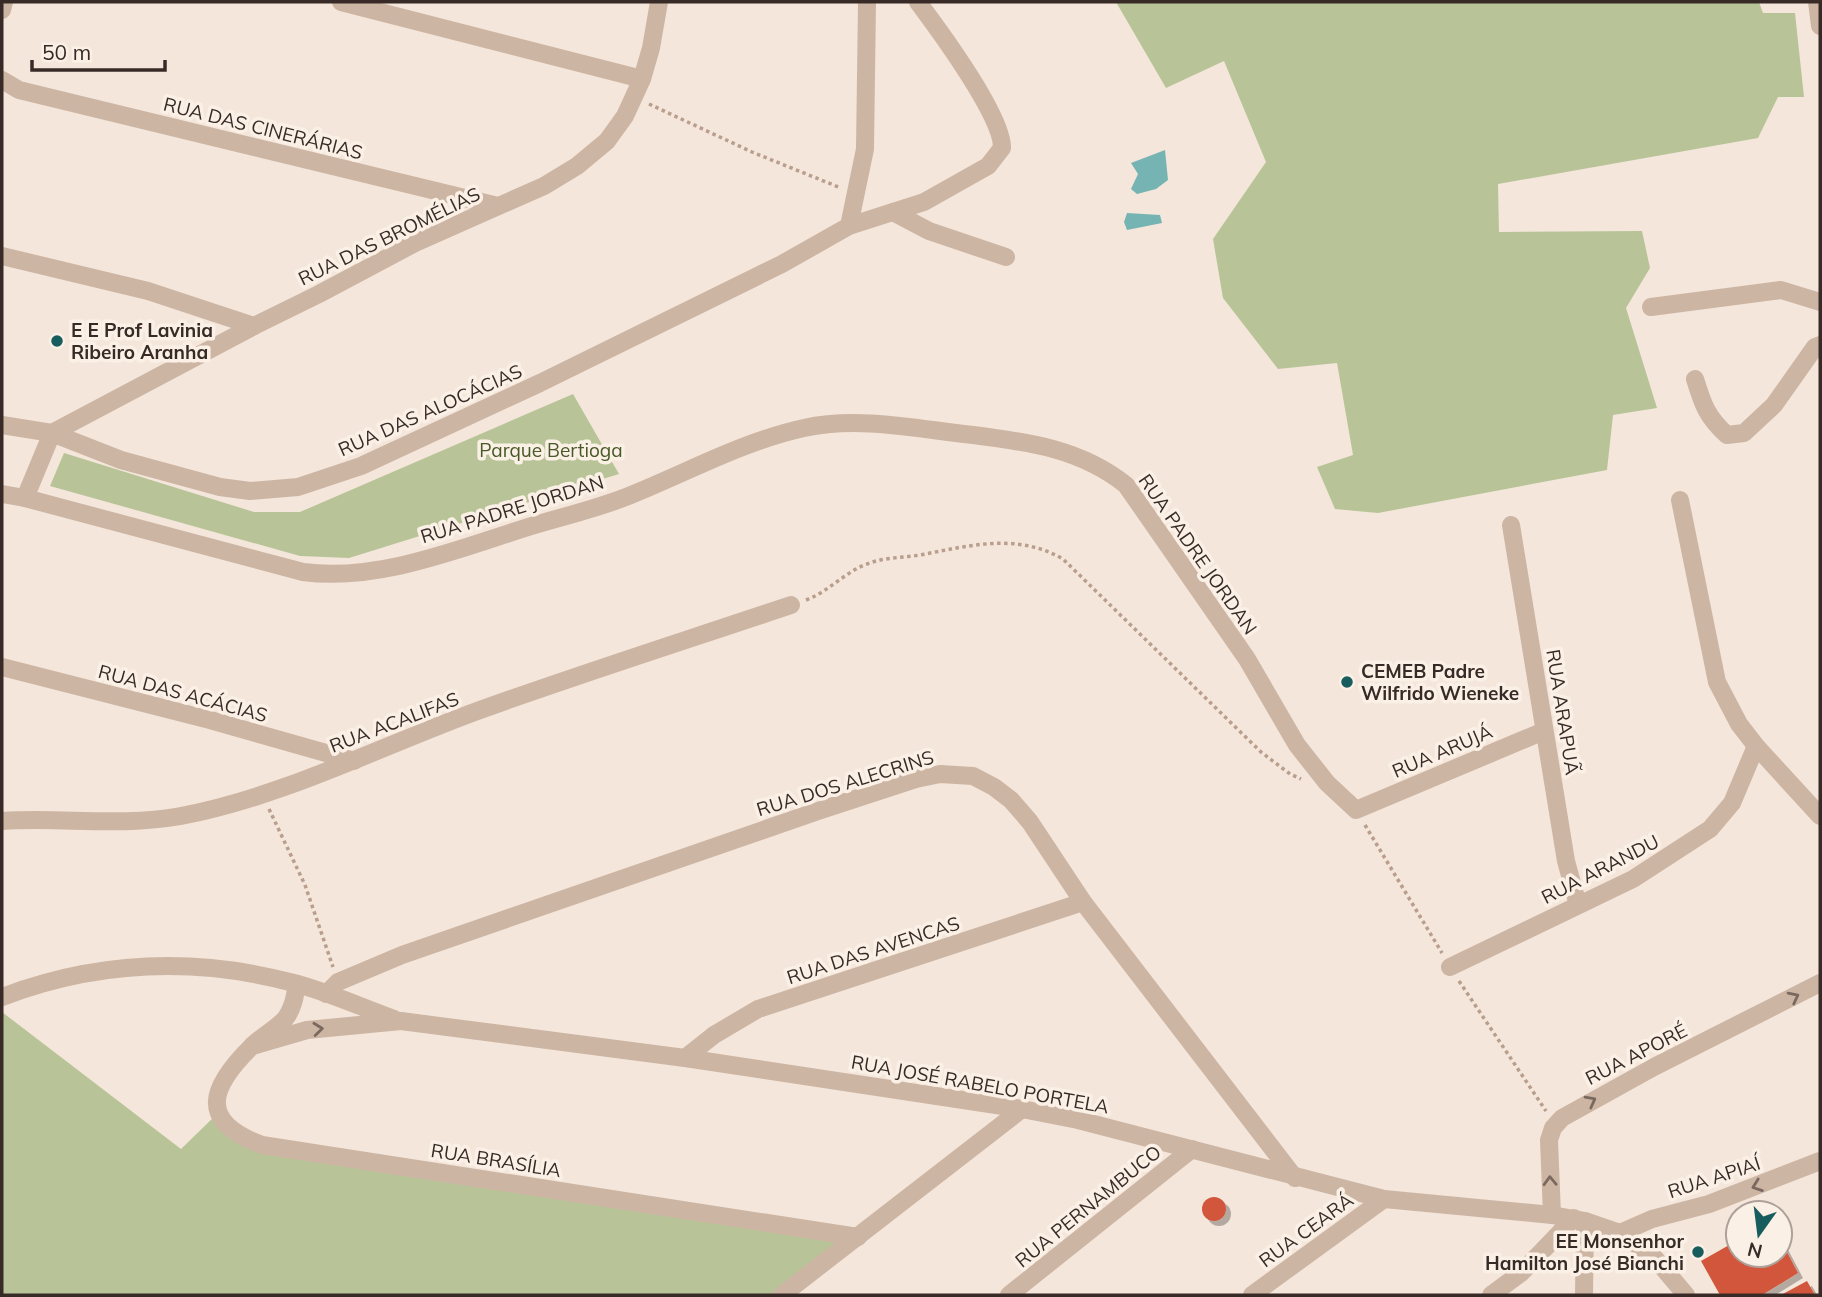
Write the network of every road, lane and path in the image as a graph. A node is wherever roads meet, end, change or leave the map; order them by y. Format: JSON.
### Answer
{"nodes":[{"id":1,"x":4,"y":2,"type":"edge"},
{"id":2,"x":341,"y":2,"type":"edge"},
{"id":3,"x":659,"y":2,"type":"edge"},
{"id":4,"x":867,"y":2,"type":"edge"},
{"id":5,"x":918,"y":2,"type":"edge"},
{"id":6,"x":1817,"y":2,"type":"edge"},
{"id":7,"x":2,"y":10,"type":"edge"},
{"id":8,"x":1820,"y":26,"type":"edge"},
{"id":9,"x":642,"y":79,"type":"junction"},
{"id":10,"x":2,"y":80,"type":"edge"},
{"id":11,"x":633,"y":97,"type":"junction"},
{"id":12,"x":856,"y":194,"type":"junction"},
{"id":13,"x":498,"y":206,"type":"junction"},
{"id":14,"x":893,"y":212,"type":"junction"},
{"id":15,"x":849,"y":226,"type":"junction"},
{"id":16,"x":2,"y":256,"type":"edge"},
{"id":17,"x":1006,"y":257,"type":"dead end"},
{"id":18,"x":1820,"y":302,"type":"edge"},
{"id":19,"x":1651,"y":307,"type":"dead end"},
{"id":20,"x":254,"y":326,"type":"junction"},
{"id":21,"x":1820,"y":345,"type":"edge"},
{"id":22,"x":1695,"y":379,"type":"dead end"},
{"id":23,"x":2,"y":425,"type":"edge"},
{"id":24,"x":52,"y":433,"type":"junction"},
{"id":25,"x":2,"y":494,"type":"edge"},
{"id":26,"x":25,"y":498,"type":"junction"},
{"id":27,"x":1680,"y":500,"type":"dead end"},
{"id":28,"x":1511,"y":525,"type":"dead end"},
{"id":29,"x":791,"y":605,"type":"joint"},
{"id":30,"x":2,"y":667,"type":"edge"},
{"id":31,"x":1544,"y":731,"type":"junction"},
{"id":32,"x":1756,"y":746,"type":"junction"},
{"id":33,"x":354,"y":761,"type":"junction"},
{"id":34,"x":1327,"y":783,"type":"junction"},
{"id":35,"x":261,"y":793,"type":"junction"},
{"id":36,"x":1356,"y":810,"type":"joint"},
{"id":37,"x":1820,"y":816,"type":"edge"},
{"id":38,"x":2,"y":821,"type":"edge"},
{"id":39,"x":1083,"y":902,"type":"junction"},
{"id":40,"x":1578,"y":905,"type":"junction"},
{"id":41,"x":1450,"y":967,"type":"dead end"},
{"id":42,"x":1820,"y":983,"type":"edge"},
{"id":43,"x":297,"y":984,"type":"junction"},
{"id":44,"x":332,"y":988,"type":"junction"},
{"id":45,"x":2,"y":997,"type":"edge"},
{"id":46,"x":401,"y":1021,"type":"junction"},
{"id":47,"x":252,"y":1046,"type":"junction"},
{"id":48,"x":685,"y":1058,"type":"junction"},
{"id":49,"x":1022,"y":1109,"type":"junction"},
{"id":50,"x":1192,"y":1149,"type":"junction"},
{"id":51,"x":1820,"y":1161,"type":"edge"},
{"id":52,"x":1295,"y":1178,"type":"junction"},
{"id":53,"x":1384,"y":1199,"type":"junction"},
{"id":54,"x":1552,"y":1214,"type":"junction"},
{"id":55,"x":1580,"y":1220,"type":"junction"},
{"id":56,"x":1620,"y":1233,"type":"junction"},
{"id":57,"x":858,"y":1237,"type":"junction"},
{"id":58,"x":782,"y":1295,"type":"edge"},
{"id":59,"x":1009,"y":1295,"type":"edge"},
{"id":60,"x":1252,"y":1295,"type":"edge"},
{"id":61,"x":1491,"y":1295,"type":"edge"},
{"id":62,"x":1584,"y":1295,"type":"edge"},
{"id":63,"x":1686,"y":1295,"type":"edge"}],
"edges":[{"from":1,"to":7,"type":"street"},
{"from":2,"to":9,"type":"street"},
{"from":3,"to":9,"type":"street","name":"RUA DAS BROMÉLIAS"},
{"from":4,"to":12,"type":"street"},
{"from":5,"to":14,"type":"street"},
{"from":6,"to":8,"type":"street"},
{"from":9,"to":11,"type":"street","name":"RUA DAS BROMÉLIAS"},
{"from":10,"to":13,"type":"street","name":"RUA DAS CINERÁRIAS"},
{"from":11,"to":12,"type":"path"},
{"from":11,"to":13,"type":"street","name":"RUA DAS BROMÉLIAS"},
{"from":12,"to":15,"type":"street"},
{"from":13,"to":20,"type":"street","name":"RUA DAS BROMÉLIAS"},
{"from":14,"to":15,"type":"street"},
{"from":14,"to":17,"type":"street"},
{"from":15,"to":24,"type":"street","name":"RUA DAS ALOCÁCIAS"},
{"from":16,"to":20,"type":"street"},
{"from":18,"to":19,"type":"street"},
{"from":20,"to":24,"type":"street","name":"RUA DAS BROMÉLIAS"},
{"from":21,"to":22,"type":"street"},
{"from":23,"to":24,"type":"street","name":"RUA DAS ALOCÁCIAS"},
{"from":24,"to":26,"type":"street"},
{"from":25,"to":26,"type":"street","name":"RUA PADRE JORDAN"},
{"from":26,"to":34,"type":"street","name":"RUA PADRE JORDAN"},
{"from":27,"to":32,"type":"street"},
{"from":28,"to":31,"type":"street","name":"RUA ARAPUÃ"},
{"from":29,"to":33,"type":"street","name":"RUA ACALIFAS"},
{"from":29,"to":34,"type":"path"},
{"from":30,"to":33,"type":"street","name":"RUA DAS ACÁCIAS"},
{"from":31,"to":36,"type":"street","name":"RUA ARUJÁ"},
{"from":31,"to":40,"type":"street","name":"RUA ARAPUÃ"},
{"from":32,"to":37,"type":"street"},
{"from":32,"to":40,"type":"street","name":"RUA ARANDU"},
{"from":33,"to":35,"type":"street","name":"RUA ACALIFAS"},
{"from":34,"to":36,"type":"street","name":"RUA PADRE JORDAN"},
{"from":35,"to":38,"type":"street","name":"RUA ACALIFAS"},
{"from":35,"to":44,"type":"path"},
{"from":39,"to":44,"type":"street","name":"RUA DOS ALECRINS"},
{"from":39,"to":48,"type":"street","name":"RUA DAS AVENCAS"},
{"from":39,"to":52,"type":"street","name":"RUA DOS ALECRINS"},
{"from":40,"to":41,"type":"street","name":"RUA ARANDU"},
{"from":54,"to":42,"type":"street","name":"RUA APORÉ","one_way":true},
{"from":43,"to":44,"type":"street"},
{"from":43,"to":45,"type":"street"},
{"from":43,"to":47,"type":"street","name":"RUA BRASÍLIA"},
{"from":44,"to":46,"type":"street"},
{"from":47,"to":46,"type":"street","one_way":true},
{"from":46,"to":48,"type":"street","name":"RUA JOSÉ RABELO PORTELA"},
{"from":47,"to":57,"type":"street","name":"RUA BRASÍLIA"},
{"from":48,"to":49,"type":"street","name":"RUA JOSÉ RABELO PORTELA"},
{"from":49,"to":50,"type":"street","name":"RUA JOSÉ RABELO PORTELA"},
{"from":49,"to":57,"type":"street"},
{"from":50,"to":52,"type":"street","name":"RUA JOSÉ RABELO PORTELA"},
{"from":50,"to":59,"type":"street","name":"RUA PERNAMBUCO"},
{"from":51,"to":56,"type":"street","name":"RUA APIAÍ","one_way":true},
{"from":52,"to":53,"type":"street","name":"RUA JOSÉ RABELO PORTELA"},
{"from":53,"to":54,"type":"street","name":"RUA JOSÉ RABELO PORTELA"},
{"from":53,"to":60,"type":"street","name":"RUA CEARÁ"},
{"from":54,"to":55,"type":"street","name":"RUA JOSÉ RABELO PORTELA"},
{"from":55,"to":56,"type":"street","name":"RUA JOSÉ RABELO PORTELA"},
{"from":55,"to":61,"type":"street"},
{"from":55,"to":62,"type":"street"},
{"from":56,"to":63,"type":"street","name":"RUA JOSÉ RABELO PORTELA"},
{"from":57,"to":58,"type":"street"}]}
